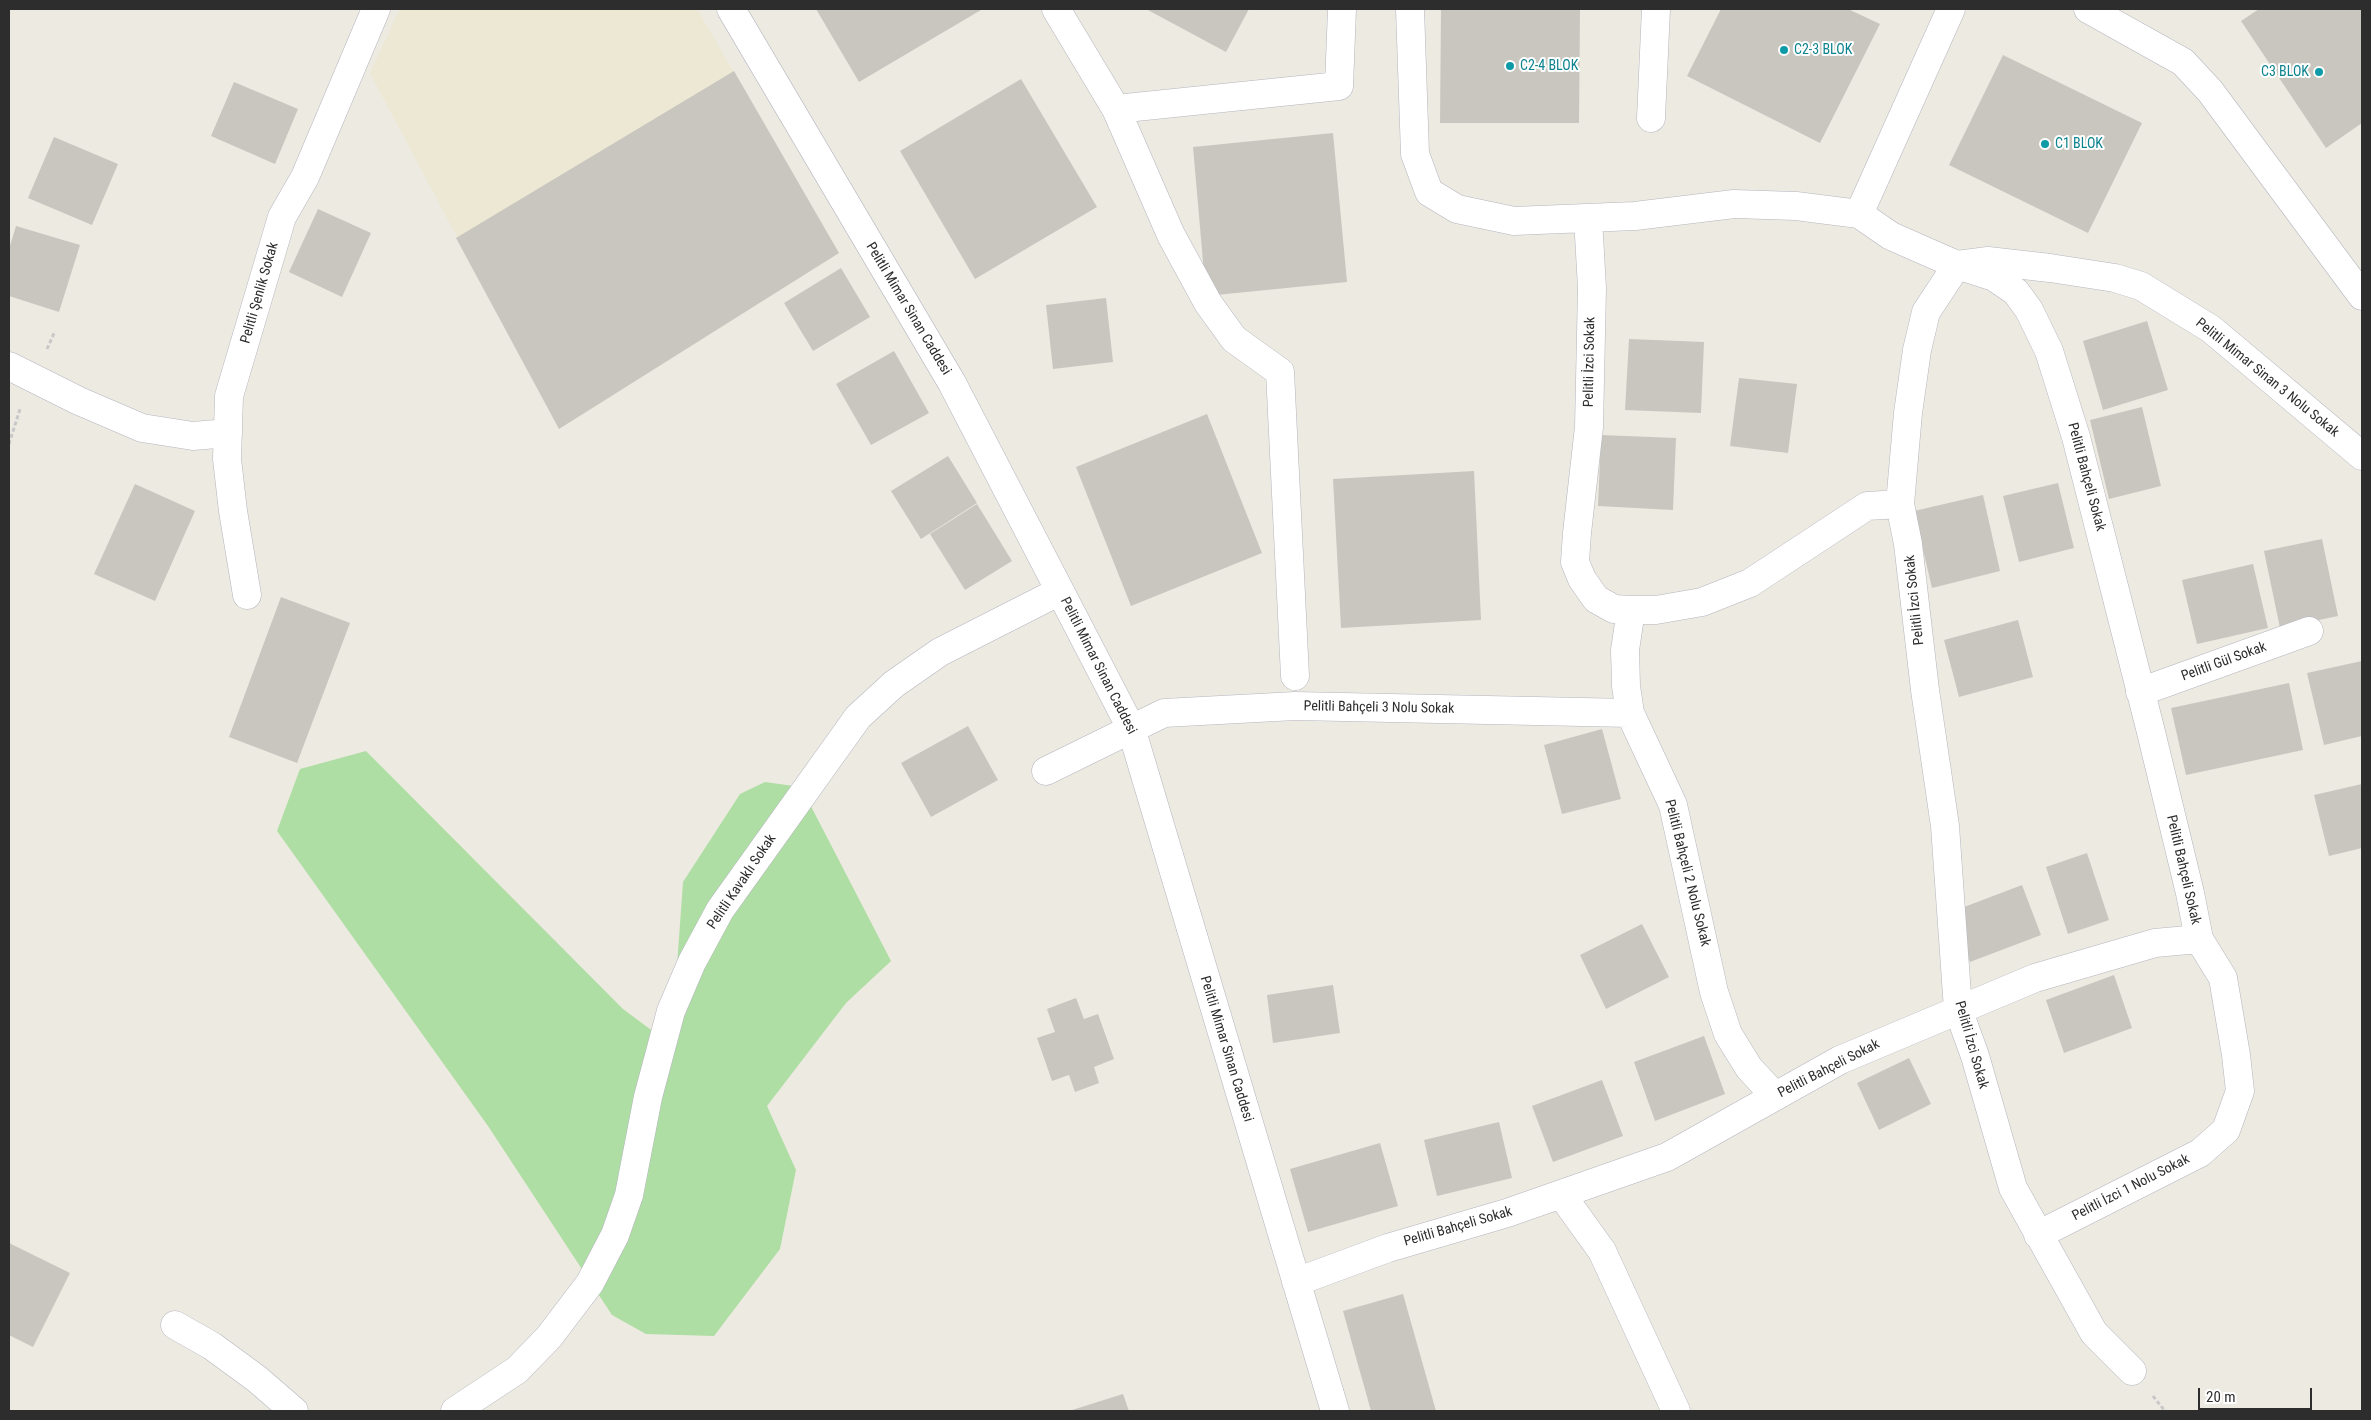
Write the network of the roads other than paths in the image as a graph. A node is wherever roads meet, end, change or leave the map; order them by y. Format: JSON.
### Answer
{"nodes":[{"id":1,"x":376,"y":9,"type":"edge"},
{"id":2,"x":731,"y":9,"type":"edge"},
{"id":3,"x":1056,"y":9,"type":"edge"},
{"id":4,"x":1342,"y":9,"type":"edge"},
{"id":5,"x":1410,"y":9,"type":"edge"},
{"id":6,"x":1656,"y":9,"type":"edge"},
{"id":7,"x":1951,"y":9,"type":"edge"},
{"id":8,"x":2088,"y":9,"type":"edge"},
{"id":9,"x":1116,"y":109,"type":"junction"},
{"id":10,"x":1651,"y":118,"type":"dead end"},
{"id":11,"x":1859,"y":214,"type":"junction"},
{"id":12,"x":1588,"y":218,"type":"junction"},
{"id":13,"x":1957,"y":265,"type":"junction"},
{"id":14,"x":2362,"y":296,"type":"edge"},
{"id":15,"x":9,"y":366,"type":"edge"},
{"id":16,"x":228,"y":433,"type":"junction"},
{"id":17,"x":2362,"y":456,"type":"edge"},
{"id":18,"x":1900,"y":504,"type":"junction"},
{"id":19,"x":1060,"y":591,"type":"junction"},
{"id":20,"x":247,"y":595,"type":"dead end"},
{"id":21,"x":1631,"y":610,"type":"junction"},
{"id":22,"x":2309,"y":632,"type":"dead end"},
{"id":23,"x":1295,"y":676,"type":"dead end"},
{"id":24,"x":2140,"y":692,"type":"junction"},
{"id":25,"x":1630,"y":713,"type":"junction"},
{"id":26,"x":1131,"y":728,"type":"junction"},
{"id":27,"x":1046,"y":771,"type":"dead end"},
{"id":28,"x":2199,"y":939,"type":"junction"},
{"id":29,"x":1958,"y":1009,"type":"junction"},
{"id":30,"x":1775,"y":1096,"type":"junction"},
{"id":31,"x":1561,"y":1194,"type":"junction"},
{"id":32,"x":2038,"y":1235,"type":"junction"},
{"id":33,"x":1296,"y":1282,"type":"junction"},
{"id":34,"x":175,"y":1325,"type":"dead end"},
{"id":35,"x":2132,"y":1371,"type":"dead end"},
{"id":36,"x":294,"y":1411,"type":"edge"},
{"id":37,"x":455,"y":1411,"type":"edge"},
{"id":38,"x":1335,"y":1411,"type":"edge"},
{"id":39,"x":1676,"y":1411,"type":"edge"}],
"edges":[{"from":1,"to":16,"type":"street","name":"Pelitli Şenlik Sokak"},
{"from":2,"to":19,"type":"street","name":"Pelitli Mimar Sinan Caddesi"},
{"from":3,"to":9,"type":"street"},
{"from":4,"to":9,"type":"street"},
{"from":5,"to":12,"type":"street"},
{"from":6,"to":10,"type":"street"},
{"from":7,"to":11,"type":"street"},
{"from":8,"to":14,"type":"street"},
{"from":9,"to":23,"type":"street"},
{"from":11,"to":12,"type":"street"},
{"from":11,"to":13,"type":"street"},
{"from":12,"to":21,"type":"street","name":"Pelitli İzci Sokak"},
{"from":13,"to":17,"type":"street","name":"Pelitli Mimar Sinan 3 Nolu Sokak"},
{"from":13,"to":18,"type":"street"},
{"from":13,"to":24,"type":"street","name":"Pelitli Bahçeli Sokak"},
{"from":15,"to":16,"type":"street"},
{"from":16,"to":20,"type":"street","name":"Pelitli Şenlik Sokak"},
{"from":18,"to":21,"type":"street","name":"Pelitli İzci Sokak"},
{"from":18,"to":29,"type":"street","name":"Pelitli İzci Sokak"},
{"from":19,"to":26,"type":"street","name":"Pelitli Mimar Sinan Caddesi"},
{"from":19,"to":37,"type":"street","name":"Pelitli Kavaklı Sokak"},
{"from":21,"to":25,"type":"street","name":"Pelitli Bahçeli 2 Nolu Sokak"},
{"from":22,"to":24,"type":"street","name":"Pelitli Gül Sokak"},
{"from":24,"to":28,"type":"street","name":"Pelitli Bahçeli Sokak"},
{"from":25,"to":26,"type":"street","name":"Pelitli Bahçeli 3 Nolu Sokak"},
{"from":25,"to":30,"type":"street","name":"Pelitli Bahçeli 2 Nolu Sokak"},
{"from":26,"to":27,"type":"street","name":"Pelitli Bahçeli 3 Nolu Sokak"},
{"from":26,"to":33,"type":"street","name":"Pelitli Mimar Sinan Caddesi"},
{"from":28,"to":29,"type":"street","name":"Pelitli Bahçeli Sokak"},
{"from":28,"to":32,"type":"street","name":"Pelitli İzci 1 Nolu Sokak"},
{"from":29,"to":30,"type":"street","name":"Pelitli Bahçeli Sokak"},
{"from":29,"to":32,"type":"street","name":"Pelitli İzci Sokak"},
{"from":30,"to":31,"type":"street","name":"Pelitli Bahçeli Sokak"},
{"from":31,"to":33,"type":"street","name":"Pelitli Bahçeli Sokak"},
{"from":31,"to":39,"type":"street"},
{"from":32,"to":35,"type":"street","name":"Pelitli İzci Sokak"},
{"from":33,"to":38,"type":"street","name":"Pelitli Mimar Sinan Caddesi"},
{"from":34,"to":36,"type":"street"}]}
